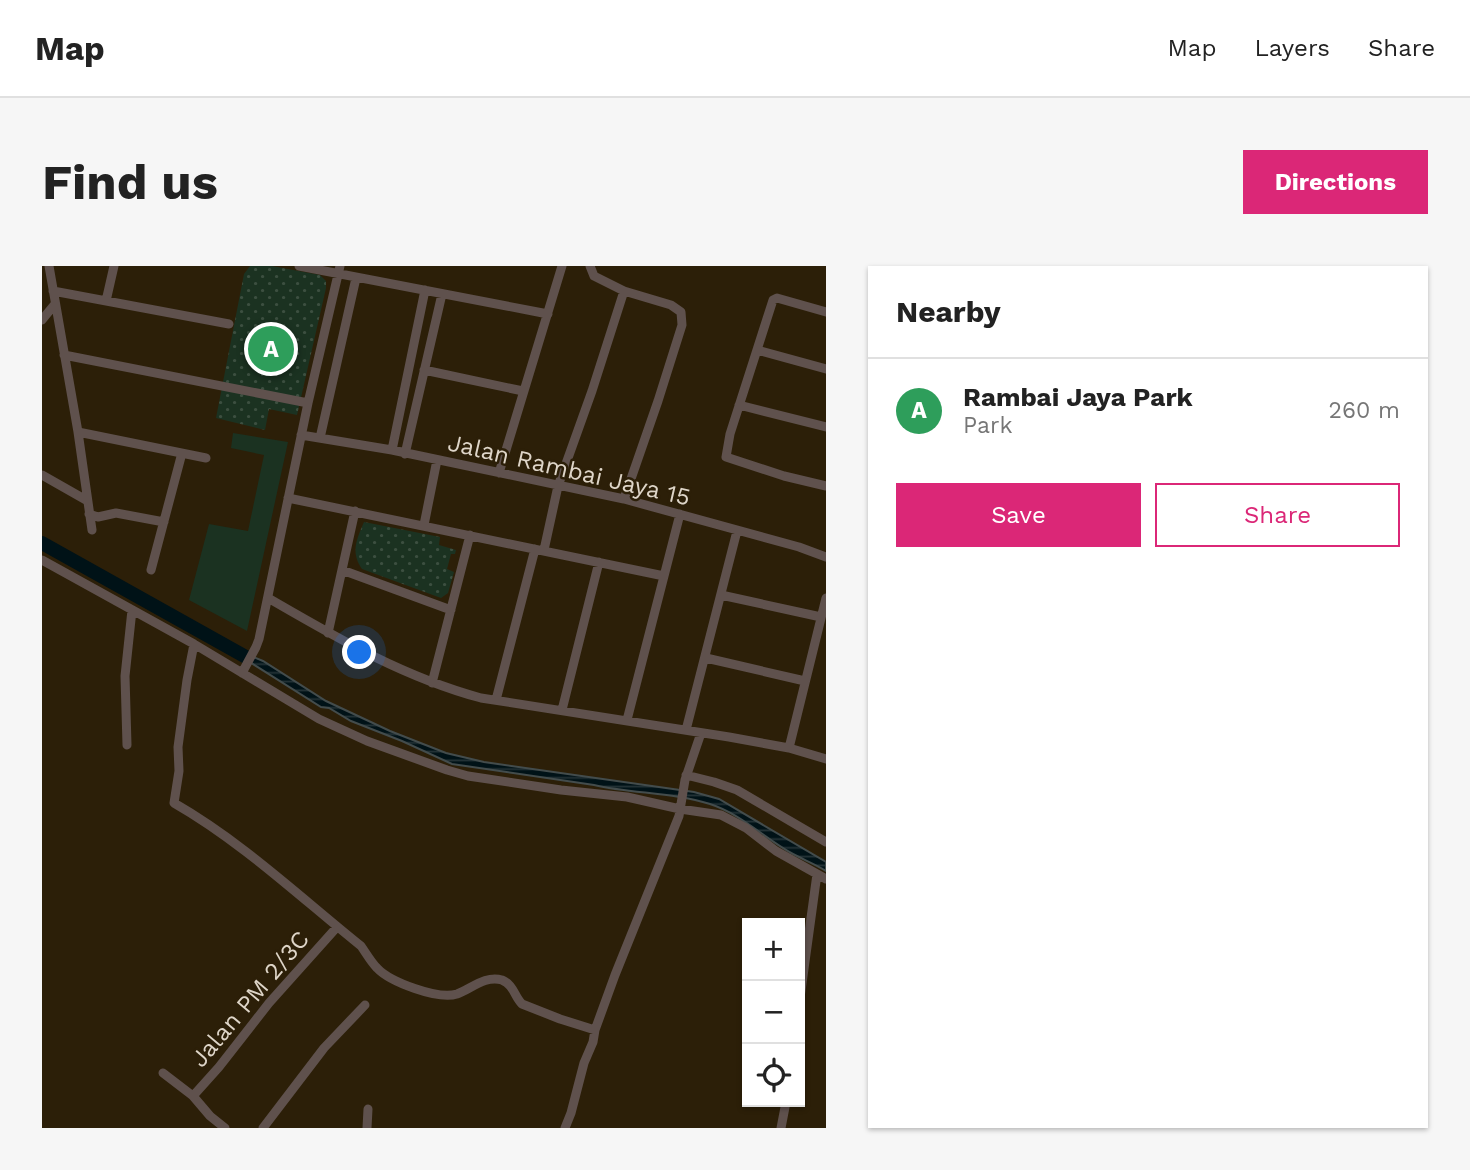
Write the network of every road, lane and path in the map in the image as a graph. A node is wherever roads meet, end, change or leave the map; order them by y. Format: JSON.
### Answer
{"nodes":[{"id":1,"x":49,"y":266,"type":"edge"},
{"id":2,"x":114,"y":266,"type":"edge"},
{"id":3,"x":299,"y":266,"type":"edge"},
{"id":4,"x":562,"y":266,"type":"edge"},
{"id":5,"x":590,"y":266,"type":"edge"},
{"id":6,"x":339,"y":270,"type":"edge"},
{"id":7,"x":356,"y":278,"type":"junction"},
{"id":8,"x":425,"y":290,"type":"junction"},
{"id":9,"x":53,"y":291,"type":"junction"},
{"id":10,"x":624,"y":291,"type":"junction"},
{"id":11,"x":442,"y":294,"type":"junction"},
{"id":12,"x":106,"y":301,"type":"junction"},
{"id":13,"x":55,"y":304,"type":"junction"},
{"id":14,"x":826,"y":312,"type":"edge"},
{"id":15,"x":548,"y":314,"type":"junction"},
{"id":16,"x":42,"y":320,"type":"edge"},
{"id":17,"x":229,"y":324,"type":"dead end"},
{"id":18,"x":757,"y":350,"type":"junction"},
{"id":19,"x":64,"y":355,"type":"junction"},
{"id":20,"x":826,"y":369,"type":"edge"},
{"id":21,"x":424,"y":370,"type":"junction"},
{"id":22,"x":523,"y":391,"type":"junction"},
{"id":23,"x":308,"y":403,"type":"junction"},
{"id":24,"x":739,"y":405,"type":"junction"},
{"id":25,"x":826,"y":427,"type":"edge"},
{"id":26,"x":78,"y":432,"type":"junction"},
{"id":27,"x":301,"y":435,"type":"junction"},
{"id":28,"x":320,"y":438,"type":"junction"},
{"id":29,"x":391,"y":450,"type":"junction"},
{"id":30,"x":182,"y":453,"type":"junction"},
{"id":31,"x":405,"y":454,"type":"junction"},
{"id":32,"x":206,"y":458,"type":"dead end"},
{"id":33,"x":437,"y":460,"type":"junction"},
{"id":34,"x":499,"y":473,"type":"junction"},
{"id":35,"x":42,"y":475,"type":"edge"},
{"id":36,"x":558,"y":486,"type":"junction"},
{"id":37,"x":826,"y":486,"type":"edge"},
{"id":38,"x":288,"y":498,"type":"junction"},
{"id":39,"x":624,"y":499,"type":"junction"},
{"id":40,"x":86,"y":500,"type":"junction"},
{"id":41,"x":355,"y":511,"type":"junction"},
{"id":42,"x":89,"y":514,"type":"junction"},
{"id":43,"x":680,"y":514,"type":"junction"},
{"id":44,"x":163,"y":522,"type":"junction"},
{"id":45,"x":424,"y":525,"type":"junction"},
{"id":46,"x":92,"y":530,"type":"dead end"},
{"id":47,"x":737,"y":531,"type":"junction"},
{"id":48,"x":470,"y":535,"type":"junction"},
{"id":49,"x":540,"y":549,"type":"junction"},
{"id":50,"x":826,"y":556,"type":"edge"},
{"id":51,"x":42,"y":560,"type":"edge"},
{"id":52,"x":599,"y":562,"type":"junction"},
{"id":53,"x":151,"y":570,"type":"dead end"},
{"id":54,"x":342,"y":570,"type":"junction"},
{"id":55,"x":664,"y":576,"type":"junction"},
{"id":56,"x":721,"y":596,"type":"junction"},
{"id":57,"x":268,"y":597,"type":"junction"},
{"id":58,"x":826,"y":597,"type":"edge"},
{"id":59,"x":132,"y":610,"type":"junction"},
{"id":60,"x":451,"y":610,"type":"junction"},
{"id":61,"x":821,"y":617,"type":"junction"},
{"id":62,"x":328,"y":633,"type":"junction"},
{"id":63,"x":194,"y":644,"type":"junction"},
{"id":64,"x":706,"y":658,"type":"junction"},
{"id":65,"x":243,"y":670,"type":"junction"},
{"id":66,"x":805,"y":681,"type":"junction"},
{"id":67,"x":432,"y":683,"type":"junction"},
{"id":68,"x":496,"y":700,"type":"junction"},
{"id":69,"x":562,"y":709,"type":"junction"},
{"id":70,"x":627,"y":720,"type":"junction"},
{"id":71,"x":686,"y":730,"type":"junction"},
{"id":72,"x":701,"y":733,"type":"junction"},
{"id":73,"x":127,"y":745,"type":"dead end"},
{"id":74,"x":789,"y":748,"type":"junction"},
{"id":75,"x":826,"y":759,"type":"edge"},
{"id":76,"x":686,"y":777,"type":"junction"},
{"id":77,"x":681,"y":805,"type":"junction"},
{"id":78,"x":826,"y":842,"type":"edge"},
{"id":79,"x":822,"y":876,"type":"edge"},
{"id":80,"x":337,"y":927,"type":"junction"},
{"id":81,"x":803,"y":981,"type":"edge"},
{"id":82,"x":365,"y":1005,"type":"dead end"},
{"id":83,"x":596,"y":1030,"type":"junction"},
{"id":84,"x":163,"y":1073,"type":"dead end"},
{"id":85,"x":193,"y":1096,"type":"junction"},
{"id":86,"x":785,"y":1107,"type":"edge"},
{"id":87,"x":368,"y":1109,"type":"dead end"},
{"id":88,"x":225,"y":1128,"type":"edge"},
{"id":89,"x":263,"y":1128,"type":"edge"},
{"id":90,"x":367,"y":1128,"type":"edge"},
{"id":91,"x":565,"y":1128,"type":"edge"},
{"id":92,"x":781,"y":1128,"type":"edge"}],
"edges":[{"from":1,"to":9,"type":"street"},
{"from":2,"to":12,"type":"street"},
{"from":3,"to":6,"type":"street"},
{"from":4,"to":15,"type":"street"},
{"from":5,"to":10,"type":"street"},
{"from":6,"to":7,"type":"street"},
{"from":6,"to":23,"type":"street"},
{"from":7,"to":8,"type":"street"},
{"from":7,"to":28,"type":"street"},
{"from":8,"to":11,"type":"street"},
{"from":8,"to":29,"type":"street"},
{"from":9,"to":12,"type":"street"},
{"from":9,"to":13,"type":"street"},
{"from":10,"to":36,"type":"street"},
{"from":10,"to":39,"type":"street"},
{"from":11,"to":15,"type":"street"},
{"from":11,"to":21,"type":"street"},
{"from":12,"to":17,"type":"street"},
{"from":13,"to":16,"type":"street"},
{"from":13,"to":19,"type":"street"},
{"from":14,"to":18,"type":"street"},
{"from":15,"to":22,"type":"street"},
{"from":18,"to":20,"type":"street"},
{"from":18,"to":24,"type":"street"},
{"from":19,"to":23,"type":"street"},
{"from":19,"to":26,"type":"street"},
{"from":21,"to":22,"type":"street"},
{"from":21,"to":31,"type":"street"},
{"from":22,"to":34,"type":"street"},
{"from":23,"to":27,"type":"street"},
{"from":24,"to":25,"type":"street"},
{"from":24,"to":37,"type":"street"},
{"from":26,"to":30,"type":"street"},
{"from":26,"to":40,"type":"street"},
{"from":27,"to":28,"type":"street","name":"Jalan Rambai Jaya 15"},
{"from":27,"to":38,"type":"street"},
{"from":28,"to":29,"type":"street","name":"Jalan Rambai Jaya 15"},
{"from":29,"to":31,"type":"street","name":"Jalan Rambai Jaya 15"},
{"from":30,"to":32,"type":"street"},
{"from":30,"to":44,"type":"street"},
{"from":31,"to":33,"type":"street","name":"Jalan Rambai Jaya 15"},
{"from":33,"to":34,"type":"street","name":"Jalan Rambai Jaya 15"},
{"from":33,"to":45,"type":"street"},
{"from":34,"to":36,"type":"street","name":"Jalan Rambai Jaya 15"},
{"from":35,"to":40,"type":"street"},
{"from":36,"to":39,"type":"street","name":"Jalan Rambai Jaya 15"},
{"from":36,"to":49,"type":"street"},
{"from":38,"to":41,"type":"street"},
{"from":38,"to":57,"type":"street"},
{"from":39,"to":43,"type":"street","name":"Jalan Rambai Jaya 15"},
{"from":40,"to":42,"type":"street"},
{"from":41,"to":45,"type":"street"},
{"from":41,"to":54,"type":"street"},
{"from":42,"to":44,"type":"street"},
{"from":42,"to":46,"type":"street"},
{"from":43,"to":47,"type":"street","name":"Jalan Rambai Jaya 15"},
{"from":43,"to":55,"type":"street"},
{"from":44,"to":53,"type":"street"},
{"from":45,"to":48,"type":"street"},
{"from":47,"to":50,"type":"street","name":"Jalan Rambai Jaya 15"},
{"from":47,"to":56,"type":"street"},
{"from":48,"to":49,"type":"street"},
{"from":48,"to":60,"type":"street"},
{"from":49,"to":52,"type":"street"},
{"from":49,"to":68,"type":"street"},
{"from":51,"to":59,"type":"street"},
{"from":52,"to":55,"type":"street"},
{"from":52,"to":69,"type":"street"},
{"from":54,"to":60,"type":"street"},
{"from":54,"to":62,"type":"street"},
{"from":55,"to":70,"type":"street"},
{"from":56,"to":61,"type":"street"},
{"from":56,"to":64,"type":"street"},
{"from":57,"to":62,"type":"street"},
{"from":57,"to":65,"type":"street"},
{"from":58,"to":61,"type":"street"},
{"from":59,"to":63,"type":"street"},
{"from":59,"to":73,"type":"street"},
{"from":60,"to":67,"type":"street"},
{"from":61,"to":66,"type":"street"},
{"from":62,"to":67,"type":"street"},
{"from":63,"to":65,"type":"street"},
{"from":63,"to":80,"type":"street"},
{"from":64,"to":66,"type":"street"},
{"from":64,"to":71,"type":"street"},
{"from":65,"to":77,"type":"street"},
{"from":66,"to":74,"type":"street"},
{"from":67,"to":68,"type":"street"},
{"from":68,"to":69,"type":"street"},
{"from":69,"to":70,"type":"street"},
{"from":70,"to":71,"type":"street"},
{"from":71,"to":72,"type":"street"},
{"from":72,"to":74,"type":"street"},
{"from":72,"to":76,"type":"street"},
{"from":74,"to":75,"type":"street"},
{"from":76,"to":77,"type":"street"},
{"from":76,"to":78,"type":"street"},
{"from":77,"to":79,"type":"street"},
{"from":77,"to":83,"type":"street"},
{"from":79,"to":81,"type":"street"},
{"from":80,"to":83,"type":"street"},
{"from":80,"to":85,"type":"street","name":"Jalan PM 2/3C"},
{"from":82,"to":89,"type":"street"},
{"from":83,"to":91,"type":"street"},
{"from":84,"to":85,"type":"street"},
{"from":85,"to":88,"type":"street"},
{"from":86,"to":92,"type":"street"},
{"from":87,"to":90,"type":"street"}]}
